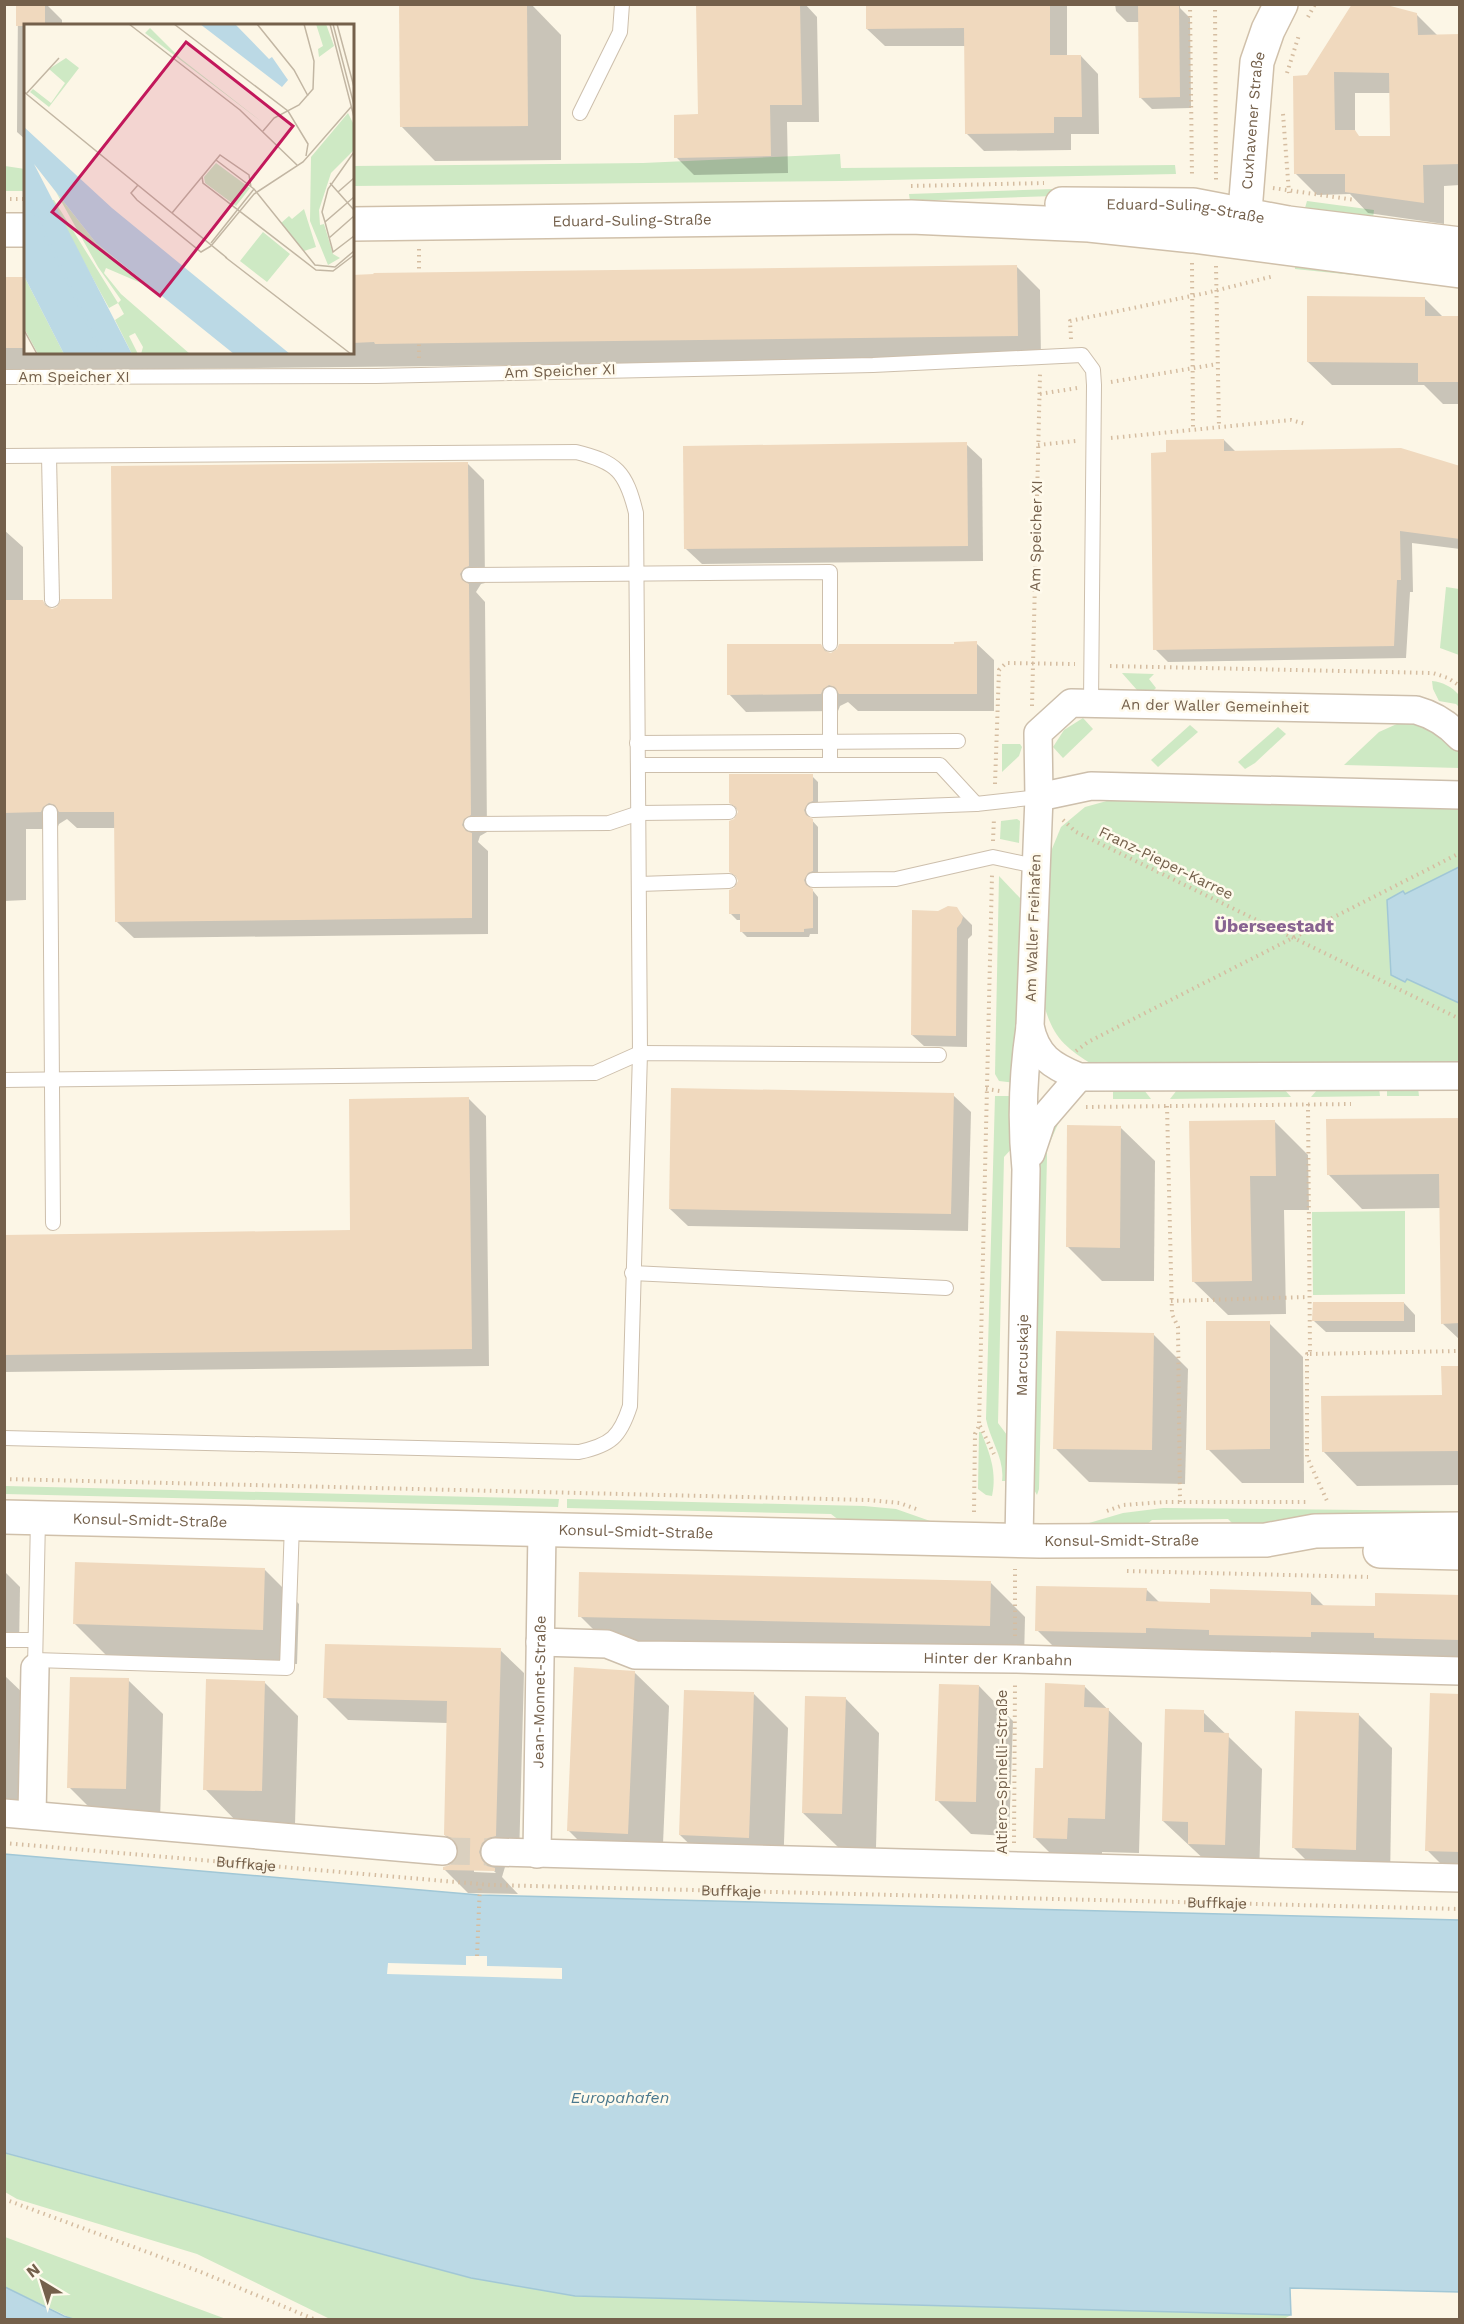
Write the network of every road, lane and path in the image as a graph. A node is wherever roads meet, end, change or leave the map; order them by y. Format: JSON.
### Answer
{"nodes":[{"id":1,"x":622,"y":4,"type":"edge"},
{"id":2,"x":1315,"y":4,"type":"edge"},
{"id":3,"x":1297,"y":17,"type":"edge"},
{"id":4,"x":1286,"y":74,"type":"dead end"},
{"id":5,"x":1283,"y":105,"type":"dead end"},
{"id":6,"x":580,"y":113,"type":"dead end"},
{"id":7,"x":1289,"y":190,"type":"dead end"},
{"id":8,"x":4,"y":199,"type":"edge"},
{"id":9,"x":24,"y":199,"type":"edge"},
{"id":10,"x":354,"y":224,"type":"edge"},
{"id":11,"x":1243,"y":229,"type":"junction"},
{"id":12,"x":4,"y":230,"type":"edge"},
{"id":13,"x":24,"y":230,"type":"edge"},
{"id":14,"x":1460,"y":244,"type":"edge"},
{"id":15,"x":419,"y":256,"type":"dead end"},
{"id":16,"x":419,"y":272,"type":"dead end"},
{"id":17,"x":1460,"y":272,"type":"edge"},
{"id":18,"x":1284,"y":274,"type":"dead end"},
{"id":19,"x":1070,"y":321,"type":"dead end"},
{"id":20,"x":419,"y":344,"type":"dead end"},
{"id":21,"x":419,"y":356,"type":"dead end"},
{"id":22,"x":1217,"y":364,"type":"dead end"},
{"id":23,"x":1194,"y":368,"type":"junction"},
{"id":24,"x":4,"y":377,"type":"edge"},
{"id":25,"x":1094,"y":385,"type":"junction"},
{"id":26,"x":1306,"y":424,"type":"dead end"},
{"id":27,"x":1193,"y":429,"type":"junction"},
{"id":28,"x":1093,"y":440,"type":"junction"},
{"id":29,"x":1038,"y":445,"type":"junction"},
{"id":30,"x":4,"y":456,"type":"edge"},
{"id":31,"x":49,"y":456,"type":"junction"},
{"id":32,"x":636,"y":573,"type":"junction"},
{"id":33,"x":469,"y":575,"type":"dead end"},
{"id":34,"x":52,"y":600,"type":"dead end"},
{"id":35,"x":830,"y":644,"type":"dead end"},
{"id":36,"x":1033,"y":662,"type":"junction"},
{"id":37,"x":1092,"y":665,"type":"junction"},
{"id":38,"x":1460,"y":686,"type":"edge"},
{"id":39,"x":830,"y":694,"type":"dead end"},
{"id":40,"x":1091,"y":703,"type":"junction"},
{"id":41,"x":1038,"y":733,"type":"junction"},
{"id":42,"x":1460,"y":736,"type":"edge"},
{"id":43,"x":830,"y":741,"type":"junction"},
{"id":44,"x":958,"y":741,"type":"dead end"},
{"id":45,"x":637,"y":743,"type":"junction"},
{"id":46,"x":830,"y":764,"type":"junction"},
{"id":47,"x":638,"y":765,"type":"junction"},
{"id":48,"x":1460,"y":795,"type":"edge"},
{"id":49,"x":1038,"y":797,"type":"junction"},
{"id":50,"x":976,"y":804,"type":"junction"},
{"id":51,"x":813,"y":810,"type":"dead end"},
{"id":52,"x":50,"y":812,"type":"dead end"},
{"id":53,"x":729,"y":812,"type":"dead end"},
{"id":54,"x":639,"y":813,"type":"junction"},
{"id":55,"x":471,"y":824,"type":"dead end"},
{"id":56,"x":1460,"y":853,"type":"edge"},
{"id":57,"x":1035,"y":866,"type":"junction"},
{"id":58,"x":813,"y":880,"type":"dead end"},
{"id":59,"x":729,"y":881,"type":"dead end"},
{"id":60,"x":639,"y":885,"type":"junction"},
{"id":61,"x":1292,"y":938,"type":"junction"},
{"id":62,"x":1460,"y":1019,"type":"edge"},
{"id":63,"x":1030,"y":1026,"type":"junction"},
{"id":64,"x":640,"y":1053,"type":"junction"},
{"id":65,"x":939,"y":1055,"type":"dead end"},
{"id":66,"x":1068,"y":1072,"type":"junction"},
{"id":67,"x":1460,"y":1076,"type":"edge"},
{"id":68,"x":4,"y":1080,"type":"edge"},
{"id":69,"x":52,"y":1080,"type":"junction"},
{"id":70,"x":986,"y":1089,"type":"dead end"},
{"id":71,"x":1308,"y":1104,"type":"dead end"},
{"id":72,"x":1167,"y":1106,"type":"dead end"},
{"id":73,"x":1026,"y":1169,"type":"junction"},
{"id":74,"x":53,"y":1223,"type":"dead end"},
{"id":75,"x":632,"y":1273,"type":"junction"},
{"id":76,"x":946,"y":1288,"type":"dead end"},
{"id":77,"x":1308,"y":1297,"type":"junction"},
{"id":78,"x":1171,"y":1301,"type":"junction"},
{"id":79,"x":1460,"y":1351,"type":"edge"},
{"id":80,"x":1310,"y":1354,"type":"junction"},
{"id":81,"x":4,"y":1438,"type":"edge"},
{"id":82,"x":4,"y":1479,"type":"edge"},
{"id":83,"x":1180,"y":1502,"type":"junction"},
{"id":84,"x":1328,"y":1503,"type":"junction"},
{"id":85,"x":1340,"y":1503,"type":"dead end"},
{"id":86,"x":918,"y":1509,"type":"dead end"},
{"id":87,"x":1105,"y":1512,"type":"dead end"},
{"id":88,"x":974,"y":1516,"type":"dead end"},
{"id":89,"x":4,"y":1517,"type":"edge"},
{"id":90,"x":38,"y":1518,"type":"junction"},
{"id":91,"x":292,"y":1524,"type":"junction"},
{"id":92,"x":1460,"y":1529,"type":"edge"},
{"id":93,"x":542,"y":1530,"type":"junction"},
{"id":94,"x":1266,"y":1540,"type":"junction"},
{"id":95,"x":1460,"y":1553,"type":"edge"},
{"id":96,"x":1017,"y":1555,"type":"junction"},
{"id":97,"x":4,"y":1640,"type":"edge"},
{"id":98,"x":35,"y":1640,"type":"junction"},
{"id":99,"x":540,"y":1642,"type":"junction"},
{"id":100,"x":1015,"y":1659,"type":"junction"},
{"id":101,"x":35,"y":1664,"type":"junction"},
{"id":102,"x":1460,"y":1671,"type":"edge"},
{"id":103,"x":4,"y":1813,"type":"edge"},
{"id":104,"x":32,"y":1815,"type":"junction"},
{"id":105,"x":4,"y":1843,"type":"edge"},
{"id":106,"x":443,"y":1851,"type":"tunnel mouth"},
{"id":107,"x":495,"y":1852,"type":"tunnel mouth"},
{"id":108,"x":537,"y":1854,"type":"junction"},
{"id":109,"x":1014,"y":1867,"type":"junction"},
{"id":110,"x":1460,"y":1878,"type":"edge"},
{"id":111,"x":480,"y":1884,"type":"junction"},
{"id":112,"x":1460,"y":1909,"type":"edge"},
{"id":113,"x":477,"y":1956,"type":"dead end"},
{"id":114,"x":4,"y":2199,"type":"edge"},
{"id":115,"x":316,"y":2319,"type":"edge"}],
"edges":[{"from":1,"to":6,"type":"lane"},
{"from":2,"to":3,"type":"path"},
{"from":3,"to":4,"type":"path"},
{"from":3,"to":11,"type":"street","name":"Cuxhavener Straße"},
{"from":5,"to":7,"type":"path"},
{"from":8,"to":9,"type":"path"},
{"from":10,"to":11,"type":"street","name":"Eduard-Suling-Straße"},
{"from":11,"to":14,"type":"street","name":"Eduard-Suling-Straße"},
{"from":11,"to":17,"type":"street","name":"Eduard-Suling-Straße"},
{"from":12,"to":13,"type":"street"},
{"from":15,"to":16,"type":"path"},
{"from":18,"to":19,"type":"path"},
{"from":20,"to":21,"type":"path"},
{"from":22,"to":23,"type":"path","name":"Am Speicher XI"},
{"from":23,"to":25,"type":"path","name":"Am Speicher XI"},
{"from":23,"to":27,"type":"path"},
{"from":24,"to":25,"type":"lane","name":"Am Speicher XI"},
{"from":25,"to":28,"type":"lane","name":"Am Speicher XI"},
{"from":25,"to":29,"type":"path","name":"Am Speicher XI"},
{"from":26,"to":27,"type":"path"},
{"from":27,"to":28,"type":"path"},
{"from":28,"to":29,"type":"path"},
{"from":28,"to":37,"type":"lane","name":"Am Speicher XI"},
{"from":29,"to":36,"type":"path","name":"Am Speicher XI"},
{"from":30,"to":31,"type":"lane"},
{"from":31,"to":32,"type":"lane"},
{"from":31,"to":34,"type":"lane"},
{"from":32,"to":33,"type":"lane"},
{"from":32,"to":35,"type":"lane"},
{"from":32,"to":45,"type":"lane"},
{"from":36,"to":37,"type":"path"},
{"from":36,"to":41,"type":"path","name":"Am Speicher XI"},
{"from":37,"to":38,"type":"path"},
{"from":37,"to":40,"type":"lane","name":"Am Speicher XI"},
{"from":39,"to":43,"type":"lane"},
{"from":40,"to":41,"type":"street","name":"An der Waller Gemeinheit"},
{"from":40,"to":42,"type":"street","name":"An der Waller Gemeinheit"},
{"from":41,"to":49,"type":"street"},
{"from":43,"to":44,"type":"lane"},
{"from":43,"to":45,"type":"lane"},
{"from":43,"to":46,"type":"lane"},
{"from":45,"to":47,"type":"lane"},
{"from":46,"to":47,"type":"lane"},
{"from":46,"to":50,"type":"lane"},
{"from":47,"to":54,"type":"lane"},
{"from":48,"to":49,"type":"street"},
{"from":49,"to":50,"type":"lane"},
{"from":49,"to":57,"type":"street","name":"Am Waller Freihafen"},
{"from":49,"to":61,"type":"path","name":"Franz-Pieper-Karree"},
{"from":50,"to":51,"type":"lane"},
{"from":52,"to":69,"type":"lane"},
{"from":53,"to":54,"type":"lane"},
{"from":54,"to":55,"type":"lane"},
{"from":54,"to":60,"type":"lane"},
{"from":56,"to":61,"type":"path"},
{"from":57,"to":58,"type":"lane"},
{"from":57,"to":63,"type":"street","name":"Am Waller Freihafen"},
{"from":59,"to":60,"type":"lane"},
{"from":60,"to":64,"type":"lane"},
{"from":61,"to":62,"type":"path","name":"Franz-Pieper-Karree"},
{"from":61,"to":66,"type":"path"},
{"from":63,"to":66,"type":"street","name":"Am Waller Freihafen"},
{"from":63,"to":73,"type":"street","name":"Marcuskaje"},
{"from":64,"to":65,"type":"lane"},
{"from":64,"to":69,"type":"lane"},
{"from":64,"to":75,"type":"lane"},
{"from":66,"to":67,"type":"street"},
{"from":66,"to":73,"type":"street","name":"Marcuskaje"},
{"from":68,"to":69,"type":"lane"},
{"from":69,"to":74,"type":"lane"},
{"from":70,"to":88,"type":"path"},
{"from":71,"to":77,"type":"path"},
{"from":72,"to":78,"type":"path"},
{"from":73,"to":96,"type":"street","name":"Marcuskaje"},
{"from":75,"to":76,"type":"lane"},
{"from":75,"to":81,"type":"lane"},
{"from":77,"to":78,"type":"path"},
{"from":77,"to":80,"type":"path"},
{"from":78,"to":83,"type":"path"},
{"from":79,"to":80,"type":"path"},
{"from":80,"to":84,"type":"path"},
{"from":82,"to":86,"type":"path"},
{"from":83,"to":84,"type":"path"},
{"from":83,"to":87,"type":"path"},
{"from":84,"to":85,"type":"path"},
{"from":89,"to":90,"type":"street","name":"Konsul-Smidt-Straße"},
{"from":90,"to":91,"type":"street","name":"Konsul-Smidt-Straße"},
{"from":90,"to":98,"type":"lane"},
{"from":91,"to":93,"type":"street","name":"Konsul-Smidt-Straße"},
{"from":91,"to":101,"type":"lane"},
{"from":92,"to":94,"type":"street","name":"Konsul-Smidt-Straße"},
{"from":93,"to":96,"type":"street","name":"Konsul-Smidt-Straße"},
{"from":93,"to":99,"type":"street","name":"Jean-Monnet-Straße"},
{"from":94,"to":95,"type":"street","name":"Konsul-Smidt-Straße"},
{"from":94,"to":96,"type":"street","name":"Konsul-Smidt-Straße"},
{"from":96,"to":100,"type":"path","name":"Altiero-Spinelli-Straße"},
{"from":97,"to":98,"type":"lane"},
{"from":98,"to":101,"type":"lane"},
{"from":99,"to":100,"type":"street","name":"Hinter der Kranbahn"},
{"from":99,"to":108,"type":"street","name":"Jean-Monnet-Straße"},
{"from":100,"to":102,"type":"street","name":"Hinter der Kranbahn"},
{"from":100,"to":109,"type":"path","name":"Altiero-Spinelli-Straße"},
{"from":101,"to":104,"type":"street"},
{"from":103,"to":104,"type":"street","name":"Buffkaje"},
{"from":104,"to":106,"type":"street","name":"Buffkaje"},
{"from":105,"to":111,"type":"path","name":"Buffkaje"},
{"from":107,"to":108,"type":"street"},
{"from":108,"to":109,"type":"street"},
{"from":109,"to":110,"type":"street"},
{"from":111,"to":112,"type":"path","name":"Buffkaje"},
{"from":111,"to":113,"type":"path"},
{"from":114,"to":115,"type":"path"}]}
